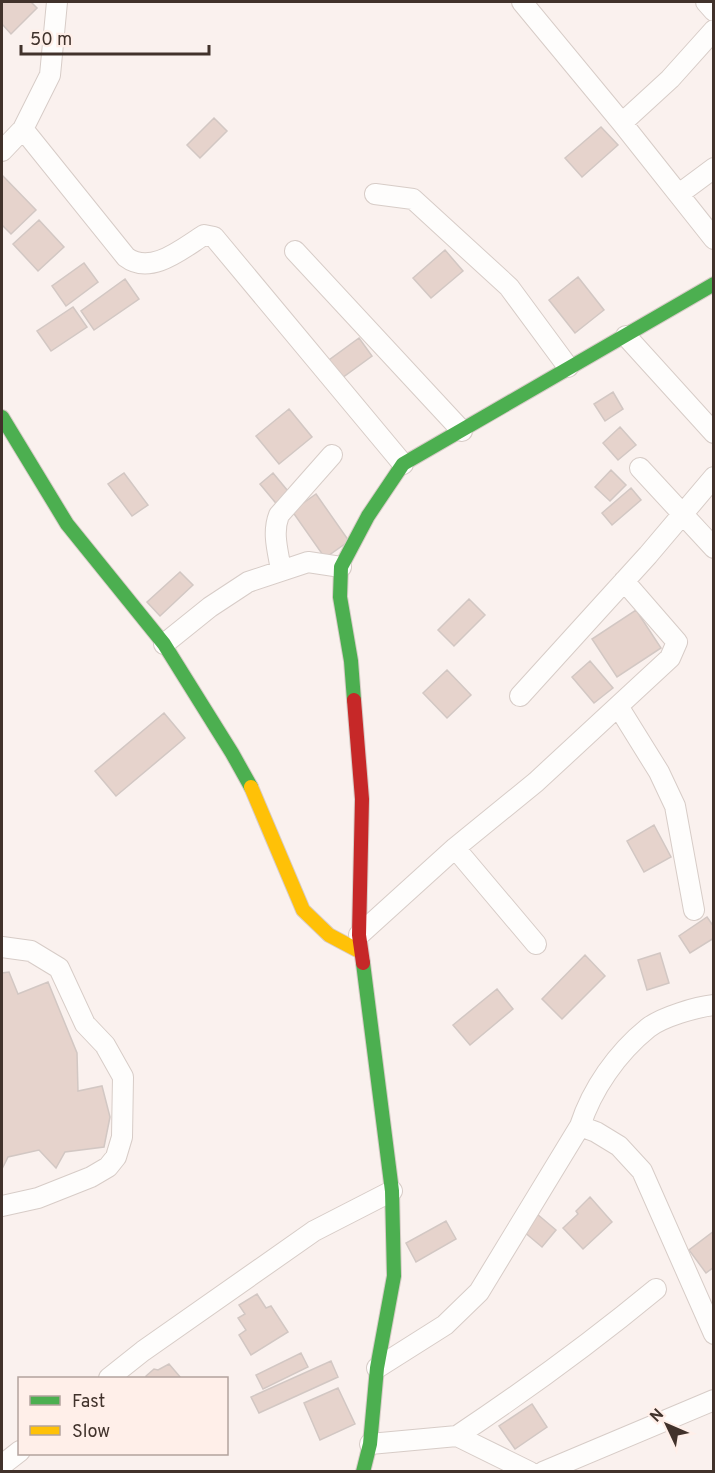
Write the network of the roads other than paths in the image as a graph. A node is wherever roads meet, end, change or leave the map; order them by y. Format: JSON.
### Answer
{"nodes":[{"id":1,"x":57,"y":2,"type":"edge"},
{"id":2,"x":522,"y":2,"type":"edge"},
{"id":3,"x":706,"y":2,"type":"edge"},
{"id":4,"x":714,"y":12,"type":"edge"},
{"id":5,"x":714,"y":30,"type":"edge"},
{"id":6,"x":622,"y":123,"type":"junction"},
{"id":7,"x":23,"y":129,"type":"junction"},
{"id":8,"x":2,"y":151,"type":"edge"},
{"id":9,"x":714,"y":168,"type":"edge"},
{"id":10,"x":375,"y":194,"type":"dead end"},
{"id":11,"x":679,"y":194,"type":"junction"},
{"id":12,"x":714,"y":239,"type":"edge"},
{"id":13,"x":295,"y":251,"type":"dead end"},
{"id":14,"x":714,"y":284,"type":"edge"},
{"id":15,"x":626,"y":336,"type":"junction"},
{"id":16,"x":568,"y":367,"type":"junction"},
{"id":17,"x":2,"y":417,"type":"edge"},
{"id":18,"x":462,"y":431,"type":"junction"},
{"id":19,"x":714,"y":433,"type":"edge"},
{"id":20,"x":332,"y":455,"type":"dead end"},
{"id":21,"x":403,"y":464,"type":"junction"},
{"id":22,"x":640,"y":468,"type":"dead end"},
{"id":23,"x":714,"y":477,"type":"edge"},
{"id":24,"x":682,"y":514,"type":"junction"},
{"id":25,"x":714,"y":548,"type":"edge"},
{"id":26,"x":341,"y":567,"type":"junction"},
{"id":27,"x":281,"y":570,"type":"junction"},
{"id":28,"x":624,"y":581,"type":"junction"},
{"id":29,"x":164,"y":644,"type":"junction"},
{"id":30,"x":520,"y":696,"type":"dead end"},
{"id":31,"x":618,"y":706,"type":"junction"},
{"id":32,"x":455,"y":848,"type":"junction"},
{"id":33,"x":694,"y":910,"type":"dead end"},
{"id":34,"x":360,"y":944,"type":"junction"},
{"id":35,"x":536,"y":944,"type":"dead end"},
{"id":36,"x":2,"y":947,"type":"edge"},
{"id":37,"x":714,"y":1005,"type":"edge"},
{"id":38,"x":580,"y":1126,"type":"junction"},
{"id":39,"x":392,"y":1191,"type":"junction"},
{"id":40,"x":2,"y":1206,"type":"edge"},
{"id":41,"x":656,"y":1289,"type":"dead end"},
{"id":42,"x":714,"y":1334,"type":"edge"},
{"id":43,"x":377,"y":1368,"type":"junction"},
{"id":44,"x":110,"y":1377,"type":"edge"},
{"id":45,"x":714,"y":1400,"type":"edge"},
{"id":46,"x":457,"y":1436,"type":"junction"},
{"id":47,"x":370,"y":1444,"type":"junction"},
{"id":48,"x":18,"y":1453,"type":"edge"},
{"id":49,"x":2,"y":1466,"type":"edge"},
{"id":50,"x":363,"y":1472,"type":"edge"},
{"id":51,"x":530,"y":1472,"type":"edge"},
{"id":52,"x":543,"y":1472,"type":"edge"}],
"edges":[{"from":1,"to":7,"type":"street"},
{"from":2,"to":6,"type":"street"},
{"from":3,"to":4,"type":"street"},
{"from":5,"to":6,"type":"street"},
{"from":6,"to":11,"type":"street"},
{"from":7,"to":8,"type":"street"},
{"from":7,"to":21,"type":"street"},
{"from":9,"to":11,"type":"street"},
{"from":10,"to":16,"type":"street"},
{"from":11,"to":12,"type":"street"},
{"from":13,"to":18,"type":"street"},
{"from":14,"to":15,"type":"street"},
{"from":15,"to":16,"type":"street"},
{"from":15,"to":19,"type":"street"},
{"from":16,"to":18,"type":"street"},
{"from":17,"to":29,"type":"street"},
{"from":18,"to":21,"type":"street"},
{"from":20,"to":27,"type":"street"},
{"from":21,"to":26,"type":"street"},
{"from":22,"to":24,"type":"street"},
{"from":23,"to":24,"type":"street"},
{"from":24,"to":25,"type":"street"},
{"from":24,"to":28,"type":"street"},
{"from":26,"to":27,"type":"street"},
{"from":26,"to":34,"type":"street"},
{"from":27,"to":29,"type":"street"},
{"from":28,"to":30,"type":"street"},
{"from":28,"to":31,"type":"street"},
{"from":29,"to":34,"type":"street"},
{"from":31,"to":32,"type":"street"},
{"from":31,"to":33,"type":"street"},
{"from":32,"to":34,"type":"street"},
{"from":32,"to":35,"type":"street"},
{"from":34,"to":39,"type":"street"},
{"from":36,"to":40,"type":"street"},
{"from":37,"to":38,"type":"street"},
{"from":38,"to":42,"type":"street"},
{"from":38,"to":43,"type":"street"},
{"from":39,"to":43,"type":"street"},
{"from":39,"to":44,"type":"street"},
{"from":41,"to":46,"type":"street"},
{"from":43,"to":47,"type":"street"},
{"from":45,"to":52,"type":"street"},
{"from":46,"to":47,"type":"street"},
{"from":46,"to":51,"type":"street"},
{"from":47,"to":50,"type":"street"},
{"from":48,"to":49,"type":"street"}]}
